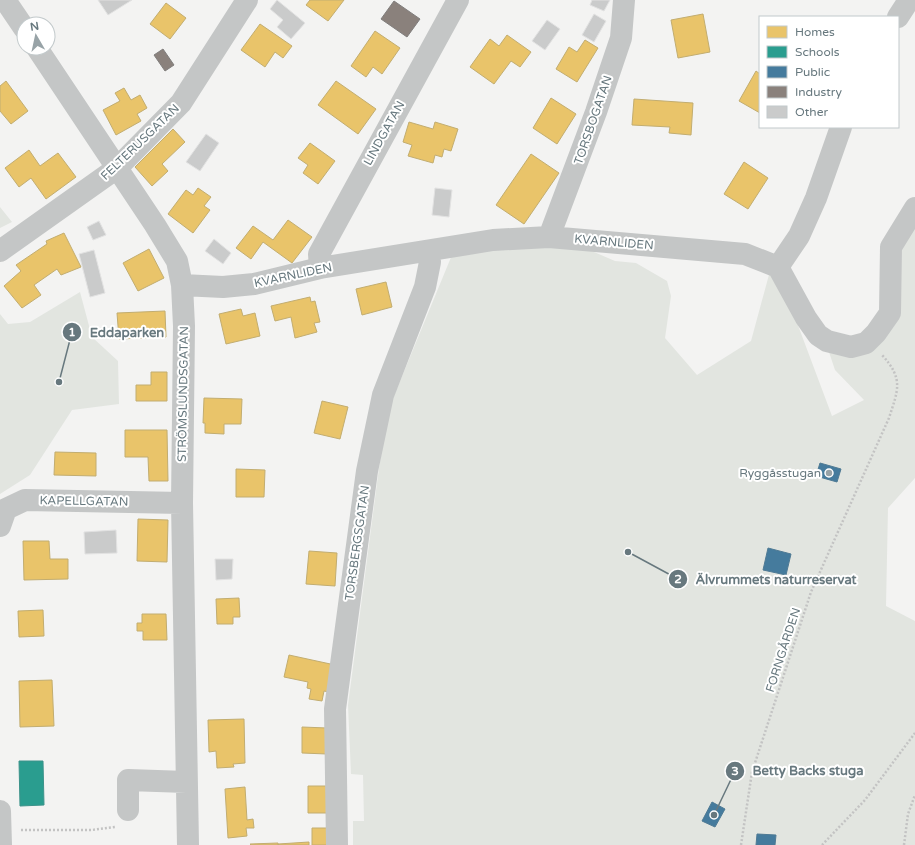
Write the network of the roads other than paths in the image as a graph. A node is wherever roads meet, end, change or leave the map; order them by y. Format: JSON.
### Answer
{"nodes":[{"id":1,"x":5,"y":0,"type":"edge"},
{"id":2,"x":247,"y":0,"type":"edge"},
{"id":3,"x":458,"y":0,"type":"edge"},
{"id":4,"x":624,"y":0,"type":"edge"},
{"id":5,"x":909,"y":0,"type":"edge"},
{"id":6,"x":16,"y":16,"type":"edge"},
{"id":7,"x":899,"y":16,"type":"edge"},
{"id":8,"x":42,"y":56,"type":"edge"},
{"id":9,"x":842,"y":128,"type":"edge"},
{"id":10,"x":117,"y":168,"type":"junction"},
{"id":11,"x":913,"y":215,"type":"edge"},
{"id":12,"x":549,"y":236,"type":"junction"},
{"id":13,"x":429,"y":250,"type":"junction"},
{"id":14,"x":0,"y":252,"type":"edge"},
{"id":15,"x":778,"y":267,"type":"junction"},
{"id":16,"x":320,"y":268,"type":"junction"},
{"id":17,"x":182,"y":285,"type":"junction"},
{"id":18,"x":182,"y":503,"type":"junction"},
{"id":19,"x":0,"y":526,"type":"edge"},
{"id":20,"x":186,"y":782,"type":"junction"},
{"id":21,"x":128,"y":810,"type":"road end"},
{"id":22,"x":0,"y":811,"type":"edge"},
{"id":23,"x":0,"y":830,"type":"edge"},
{"id":24,"x":0,"y":845,"type":"edge"},
{"id":25,"x":188,"y":845,"type":"edge"},
{"id":26,"x":337,"y":845,"type":"edge"}],
"edges":[{"from":1,"to":6,"type":"street"},
{"from":2,"to":10,"type":"street","name":"FELTERUSGATAN"},
{"from":3,"to":16,"type":"street","name":"LINDGATAN"},
{"from":4,"to":12,"type":"street","name":"TORSBOGATAN"},
{"from":5,"to":7,"type":"street"},
{"from":8,"to":10,"type":"street","name":"STRÖMSLUNDSGATAN"},
{"from":9,"to":15,"type":"street"},
{"from":10,"to":14,"type":"street","name":"FELTERUSGATAN"},
{"from":10,"to":17,"type":"street","name":"STRÖMSLUNDSGATAN"},
{"from":11,"to":15,"type":"street"},
{"from":12,"to":13,"type":"street","name":"KVARNLIDEN"},
{"from":12,"to":15,"type":"street","name":"KVARNLIDEN"},
{"from":13,"to":16,"type":"street","name":"KVARNLIDEN"},
{"from":13,"to":26,"type":"street","name":"TORSBERGSGATAN"},
{"from":16,"to":17,"type":"street","name":"KVARNLIDEN"},
{"from":17,"to":18,"type":"street","name":"STRÖMSLUNDSGATAN"},
{"from":18,"to":19,"type":"street","name":"KAPELLGATAN"},
{"from":18,"to":20,"type":"street","name":"STRÖMSLUNDSGATAN"},
{"from":20,"to":21,"type":"street"},
{"from":20,"to":25,"type":"street","name":"STRÖMSLUNDSGATAN"},
{"from":22,"to":23,"type":"street"},
{"from":23,"to":24,"type":"street"}]}
